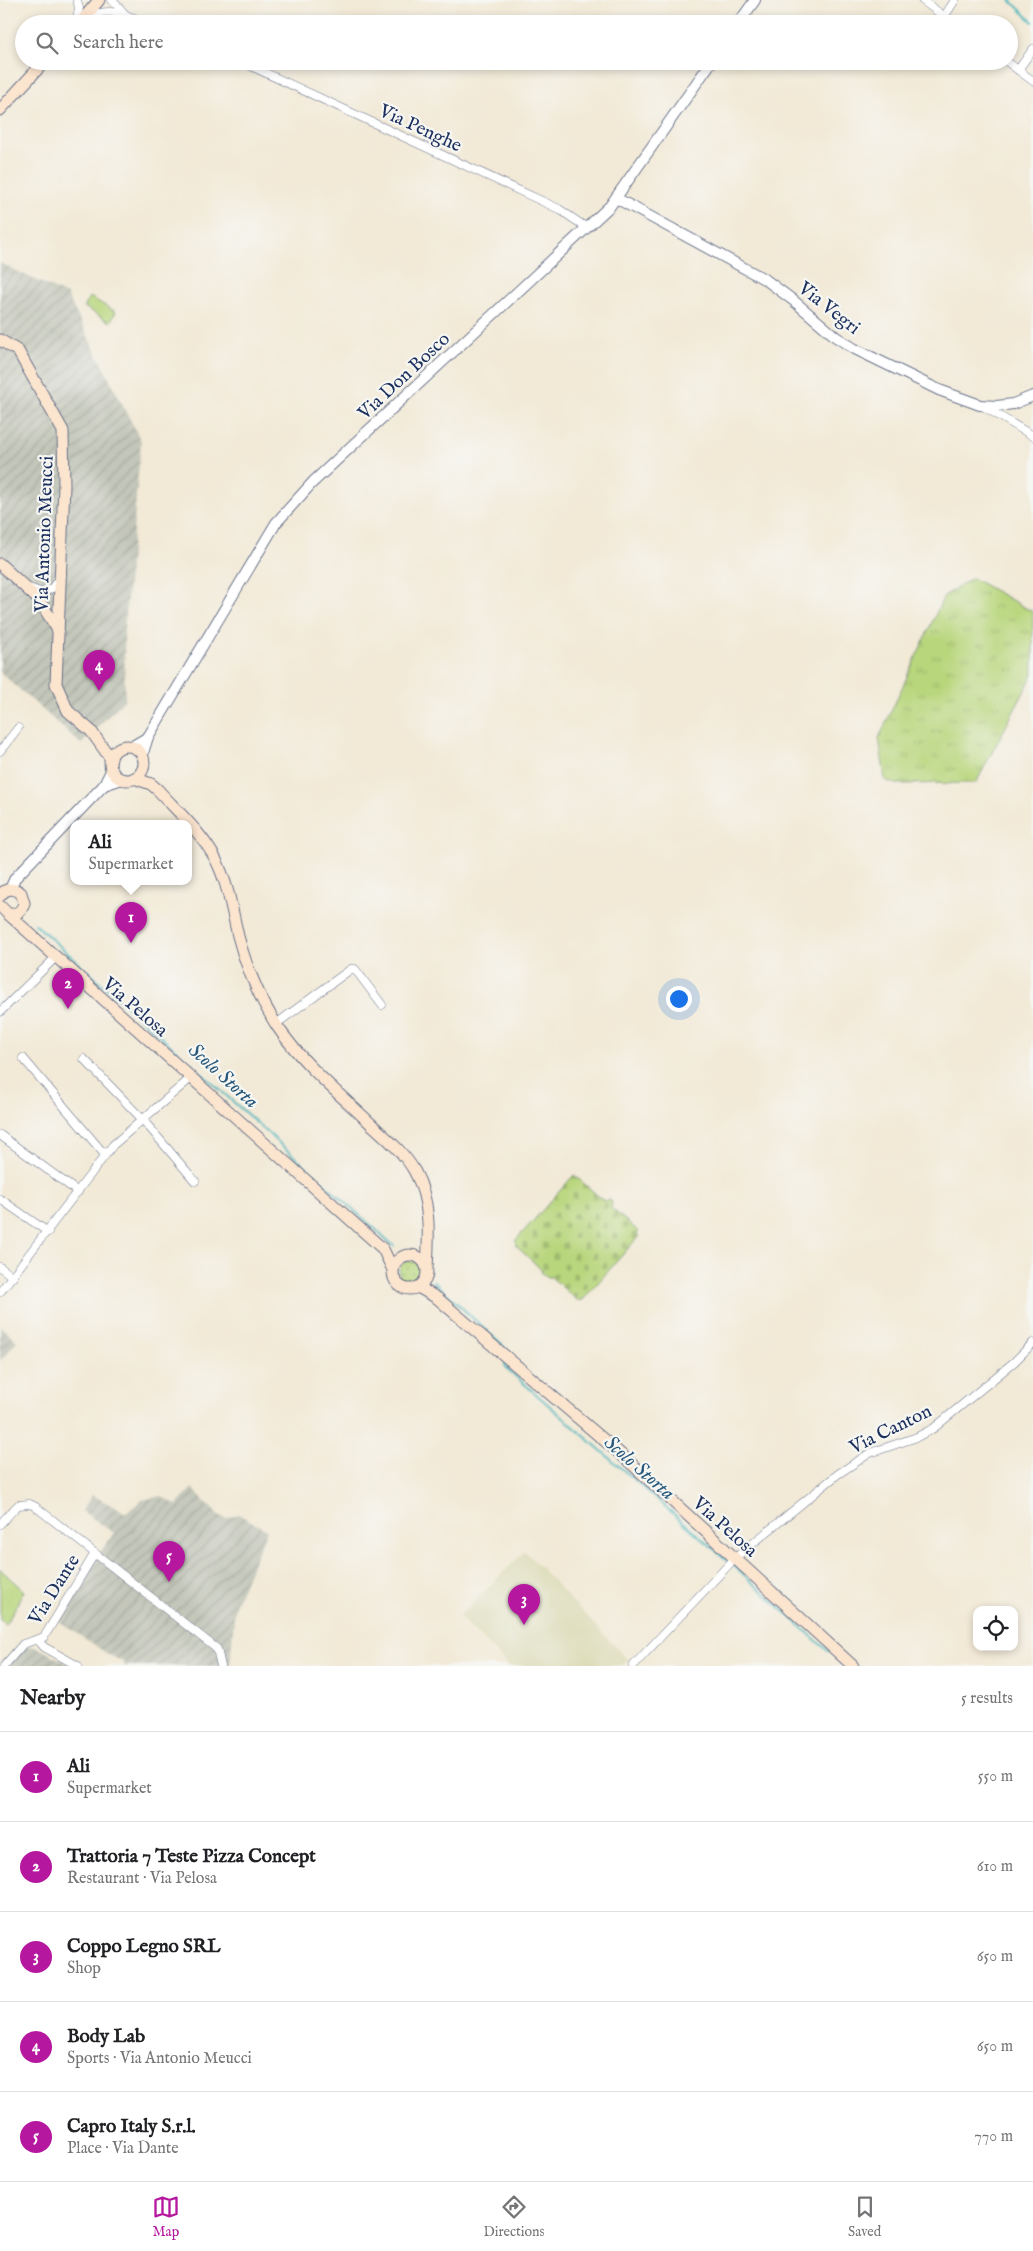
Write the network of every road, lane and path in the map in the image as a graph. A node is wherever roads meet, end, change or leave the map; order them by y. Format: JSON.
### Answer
{"nodes":[{"id":1,"x":77,"y":0,"type":"edge"},
{"id":2,"x":99,"y":0,"type":"edge"},
{"id":3,"x":112,"y":0,"type":"edge"},
{"id":4,"x":755,"y":0,"type":"edge"},
{"id":5,"x":922,"y":0,"type":"edge"},
{"id":6,"x":955,"y":0,"type":"edge"},
{"id":7,"x":125,"y":14,"type":"joint"},
{"id":8,"x":80,"y":15,"type":"edge"},
{"id":9,"x":86,"y":15,"type":"edge"},
{"id":10,"x":98,"y":15,"type":"edge"},
{"id":11,"x":744,"y":15,"type":"edge"},
{"id":12,"x":941,"y":15,"type":"edge"},
{"id":13,"x":945,"y":15,"type":"edge"},
{"id":14,"x":1033,"y":49,"type":"edge"},
{"id":15,"x":37,"y":70,"type":"edge"},
{"id":16,"x":259,"y":70,"type":"edge"},
{"id":17,"x":706,"y":70,"type":"edge"},
{"id":18,"x":1018,"y":70,"type":"joint"},
{"id":19,"x":1033,"y":81,"type":"edge"},
{"id":20,"x":0,"y":110,"type":"edge"},
{"id":21,"x":616,"y":198,"type":"junction"},
{"id":22,"x":587,"y":228,"type":"junction"},
{"id":23,"x":0,"y":340,"type":"edge"},
{"id":24,"x":1033,"y":396,"type":"edge"},
{"id":25,"x":980,"y":405,"type":"junction"},
{"id":26,"x":1033,"y":436,"type":"edge"},
{"id":27,"x":0,"y":564,"type":"edge"},
{"id":28,"x":61,"y":576,"type":"junction"},
{"id":29,"x":23,"y":584,"type":"junction"},
{"id":30,"x":58,"y":630,"type":"junction"},
{"id":31,"x":18,"y":728,"type":"dead end"},
{"id":32,"x":96,"y":737,"type":"junction"},
{"id":33,"x":148,"y":737,"type":"junction"},
{"id":34,"x":125,"y":747,"type":"junction"},
{"id":35,"x":0,"y":751,"type":"edge"},
{"id":36,"x":143,"y":761,"type":"junction"},
{"id":37,"x":111,"y":764,"type":"junction"},
{"id":38,"x":128,"y":779,"type":"junction"},
{"id":39,"x":151,"y":784,"type":"junction"},
{"id":40,"x":104,"y":785,"type":"junction"},
{"id":41,"x":71,"y":820,"type":"edge"},
{"id":42,"x":186,"y":820,"type":"edge"},
{"id":43,"x":70,"y":821,"type":"edge"},
{"id":44,"x":192,"y":827,"type":"edge"},
{"id":45,"x":22,"y":872,"type":"junction"},
{"id":46,"x":10,"y":889,"type":"junction"},
{"id":47,"x":21,"y":893,"type":"junction"},
{"id":48,"x":0,"y":896,"type":"edge"},
{"id":49,"x":4,"y":910,"type":"edge"},
{"id":50,"x":22,"y":910,"type":"junction"},
{"id":51,"x":23,"y":929,"type":"junction"},
{"id":52,"x":56,"y":957,"type":"junction"},
{"id":53,"x":382,"y":1005,"type":"dead end"},
{"id":54,"x":0,"y":1012,"type":"edge"},
{"id":55,"x":276,"y":1024,"type":"junction"},
{"id":56,"x":23,"y":1058,"type":"dead end"},
{"id":57,"x":84,"y":1059,"type":"dead end"},
{"id":58,"x":192,"y":1077,"type":"junction"},
{"id":59,"x":143,"y":1120,"type":"junction"},
{"id":60,"x":0,"y":1135,"type":"edge"},
{"id":61,"x":105,"y":1155,"type":"junction"},
{"id":62,"x":195,"y":1181,"type":"dead end"},
{"id":63,"x":78,"y":1192,"type":"junction"},
{"id":64,"x":0,"y":1199,"type":"edge"},
{"id":65,"x":48,"y":1232,"type":"junction"},
{"id":66,"x":428,"y":1232,"type":"junction"},
{"id":67,"x":383,"y":1249,"type":"junction"},
{"id":68,"x":407,"y":1256,"type":"junction"},
{"id":69,"x":0,"y":1268,"type":"edge"},
{"id":70,"x":393,"y":1270,"type":"junction"},
{"id":71,"x":13,"y":1278,"type":"junction"},
{"id":72,"x":424,"y":1278,"type":"junction"},
{"id":73,"x":0,"y":1292,"type":"edge"},
{"id":74,"x":1033,"y":1343,"type":"edge"},
{"id":75,"x":0,"y":1524,"type":"edge"},
{"id":76,"x":95,"y":1553,"type":"junction"},
{"id":77,"x":732,"y":1562,"type":"junction"},
{"id":78,"x":38,"y":1640,"type":"junction"},
{"id":79,"x":4,"y":1666,"type":"edge"},
{"id":80,"x":78,"y":1666,"type":"edge"},
{"id":81,"x":221,"y":1666,"type":"edge"},
{"id":82,"x":633,"y":1666,"type":"edge"},
{"id":83,"x":853,"y":1666,"type":"edge"}],
"edges":[{"from":1,"to":8,"type":"street"},
{"from":2,"to":9,"type":"main road"},
{"from":3,"to":7,"type":"street"},
{"from":4,"to":11,"type":"street"},
{"from":5,"to":12,"type":"street"},
{"from":6,"to":13,"type":"street"},
{"from":7,"to":10,"type":"street"},
{"from":14,"to":18,"type":"street"},
{"from":15,"to":20,"type":"main road"},
{"from":16,"to":22,"type":"street","name":"Via Penghe"},
{"from":17,"to":21,"type":"street","name":"Via Don Bosco"},
{"from":18,"to":19,"type":"street"},
{"from":21,"to":22,"type":"street","name":"Via Don Bosco"},
{"from":21,"to":25,"type":"street","name":"Via Vegri"},
{"from":22,"to":33,"type":"street","name":"Via Don Bosco"},
{"from":23,"to":28,"type":"main road","name":"Via Antonio Meucci"},
{"from":24,"to":25,"type":"street","name":"Via Vegri"},
{"from":25,"to":26,"type":"street"},
{"from":27,"to":29,"type":"main road"},
{"from":28,"to":29,"type":"street"},
{"from":28,"to":30,"type":"main road","name":"Via Antonio Meucci"},
{"from":29,"to":30,"type":"main road"},
{"from":30,"to":32,"type":"main road","name":"Via Antonio Meucci"},
{"from":31,"to":35,"type":"street"},
{"from":32,"to":34,"type":"main road","name":"Via Antonio Meucci"},
{"from":32,"to":37,"type":"main road","name":"Via Antonio Meucci"},
{"from":33,"to":34,"type":"street","name":"Via Don Bosco"},
{"from":33,"to":36,"type":"street","name":"Via Don Bosco"},
{"from":34,"to":36,"type":"main road"},
{"from":34,"to":37,"type":"main road","name":"Via Don Bosco"},
{"from":36,"to":38,"type":"main road","name":"Via Don Bosco"},
{"from":36,"to":39,"type":"main road"},
{"from":37,"to":38,"type":"main road"},
{"from":37,"to":40,"type":"street","name":"Via Don Bosco"},
{"from":38,"to":39,"type":"main road"},
{"from":38,"to":40,"type":"street","name":"Via Don Bosco"},
{"from":39,"to":42,"type":"main road"},
{"from":40,"to":41,"type":"street","name":"Via Don Bosco"},
{"from":43,"to":45,"type":"street","name":"Via Don Bosco"},
{"from":44,"to":55,"type":"main road"},
{"from":45,"to":46,"type":"street","name":"Via Don Bosco"},
{"from":45,"to":47,"type":"street"},
{"from":46,"to":47,"type":"main road"},
{"from":46,"to":48,"type":"main road"},
{"from":47,"to":50,"type":"main road"},
{"from":49,"to":50,"type":"main road"},
{"from":49,"to":51,"type":"main road","name":"Via Pelosa"},
{"from":50,"to":51,"type":"main road"},
{"from":51,"to":52,"type":"main road","name":"Via Pelosa"},
{"from":52,"to":54,"type":"street"},
{"from":52,"to":58,"type":"main road","name":"Via Pelosa"},
{"from":53,"to":55,"type":"street"},
{"from":55,"to":66,"type":"main road"},
{"from":56,"to":61,"type":"street"},
{"from":57,"to":59,"type":"street"},
{"from":58,"to":59,"type":"street"},
{"from":58,"to":67,"type":"main road","name":"Via Pelosa"},
{"from":59,"to":61,"type":"street"},
{"from":59,"to":62,"type":"street"},
{"from":60,"to":63,"type":"street"},
{"from":61,"to":63,"type":"street"},
{"from":63,"to":65,"type":"street"},
{"from":64,"to":65,"type":"street"},
{"from":65,"to":71,"type":"street"},
{"from":66,"to":68,"type":"main road"},
{"from":66,"to":72,"type":"main road"},
{"from":67,"to":68,"type":"main road","name":"Via Pelosa"},
{"from":67,"to":70,"type":"main road","name":"Via Pelosa"},
{"from":68,"to":70,"type":"main road"},
{"from":68,"to":72,"type":"main road","name":"Via Pelosa"},
{"from":69,"to":71,"type":"street"},
{"from":70,"to":72,"type":"main road","name":"Via Pelosa"},
{"from":71,"to":73,"type":"street"},
{"from":72,"to":77,"type":"main road","name":"Via Pelosa"},
{"from":74,"to":77,"type":"street","name":"Via Canton"},
{"from":75,"to":76,"type":"street","name":"Via Dante"},
{"from":76,"to":78,"type":"street","name":"Via Dante"},
{"from":76,"to":81,"type":"street","name":"Via Dante"},
{"from":77,"to":82,"type":"street","name":"Via Canton"},
{"from":77,"to":83,"type":"main road","name":"Via Pelosa"},
{"from":78,"to":79,"type":"street","name":"Via Dante"},
{"from":78,"to":80,"type":"street","name":"Via Dante"}]}
